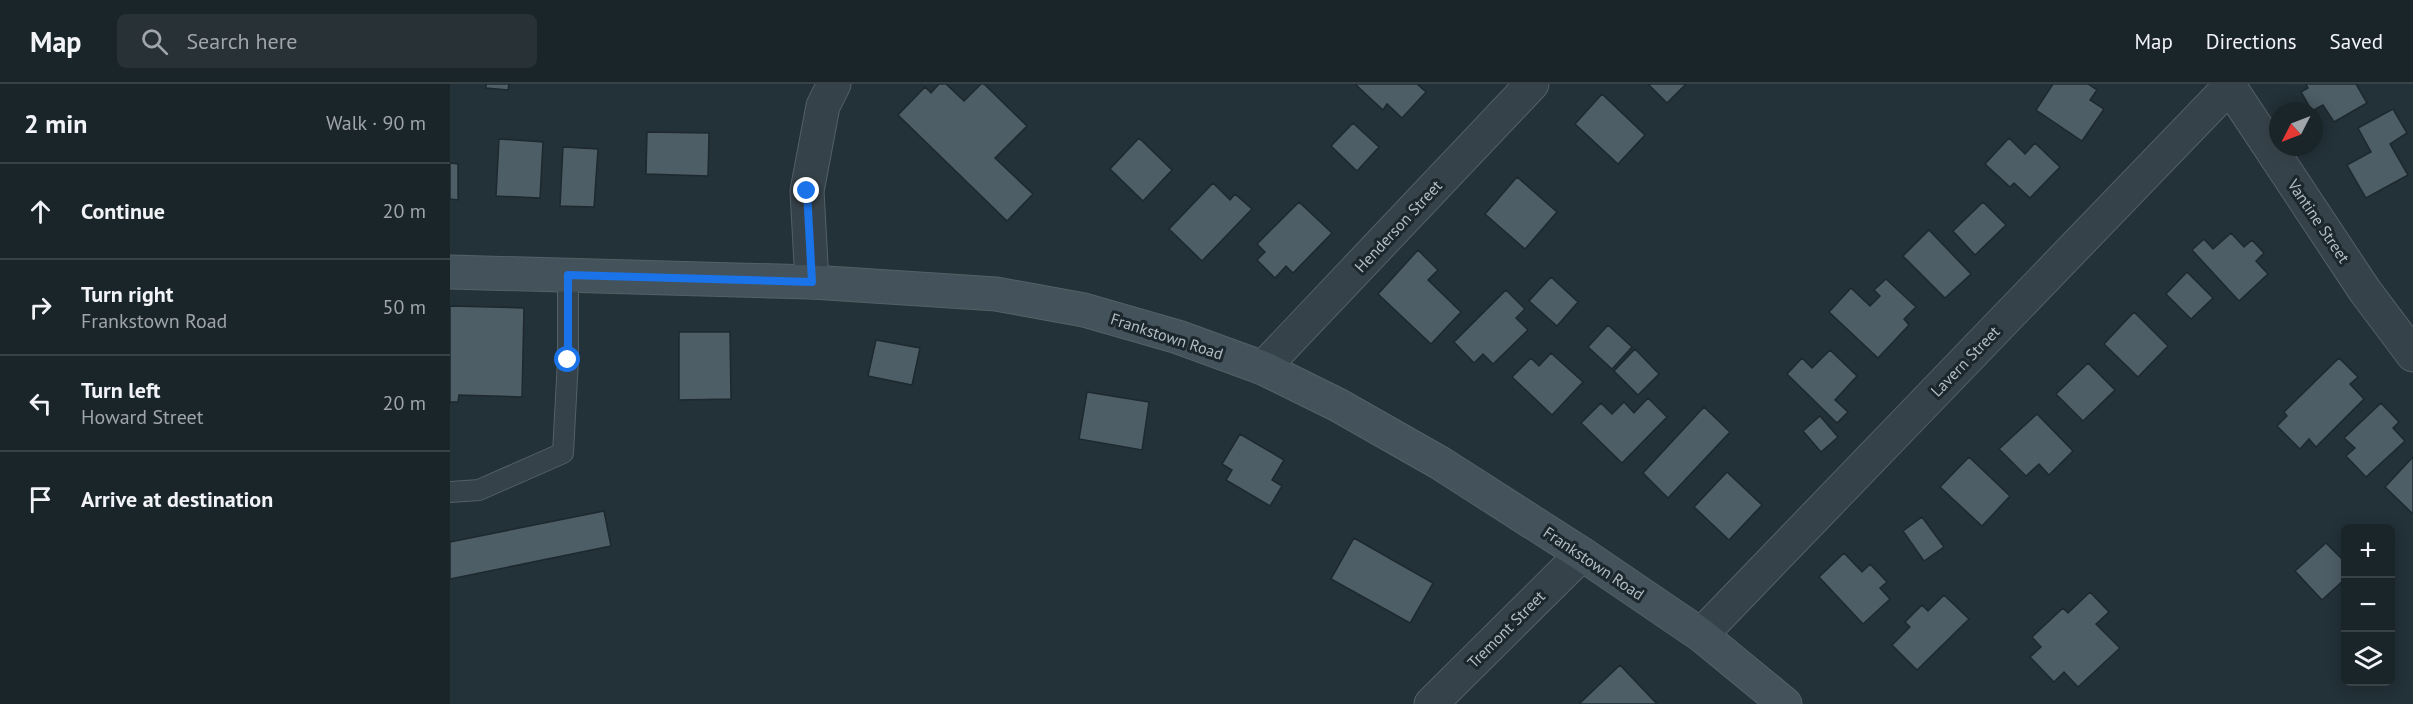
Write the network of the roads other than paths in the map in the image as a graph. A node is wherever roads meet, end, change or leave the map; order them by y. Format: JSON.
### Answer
{"nodes":[{"id":1,"x":834,"y":84,"type":"edge"},
{"id":2,"x":1532,"y":84,"type":"edge"},
{"id":3,"x":2229,"y":85,"type":"edge"},
{"id":4,"x":450,"y":272,"type":"edge"},
{"id":5,"x":568,"y":275,"type":"junction"},
{"id":6,"x":812,"y":282,"type":"junction"},
{"id":7,"x":2413,"y":355,"type":"edge"},
{"id":8,"x":1263,"y":368,"type":"junction"},
{"id":9,"x":450,"y":492,"type":"edge"},
{"id":10,"x":1582,"y":554,"type":"junction"},
{"id":11,"x":1701,"y":636,"type":"junction"},
{"id":12,"x":1431,"y":704,"type":"edge"},
{"id":13,"x":1785,"y":704,"type":"edge"}],
"edges":[{"from":1,"to":6,"type":"street"},
{"from":2,"to":8,"type":"street","name":"Henderson Street"},
{"from":3,"to":7,"type":"street","name":"Vantine Street"},
{"from":3,"to":11,"type":"street","name":"Lavern Street"},
{"from":4,"to":5,"type":"main road","name":"Frankstown Road"},
{"from":5,"to":6,"type":"main road","name":"Frankstown Road"},
{"from":5,"to":9,"type":"lane"},
{"from":6,"to":8,"type":"main road","name":"Frankstown Road"},
{"from":8,"to":10,"type":"main road","name":"Frankstown Road"},
{"from":10,"to":11,"type":"main road","name":"Frankstown Road"},
{"from":10,"to":12,"type":"street","name":"Tremont Street"},
{"from":11,"to":13,"type":"main road","name":"Frankstown Road"}]}
